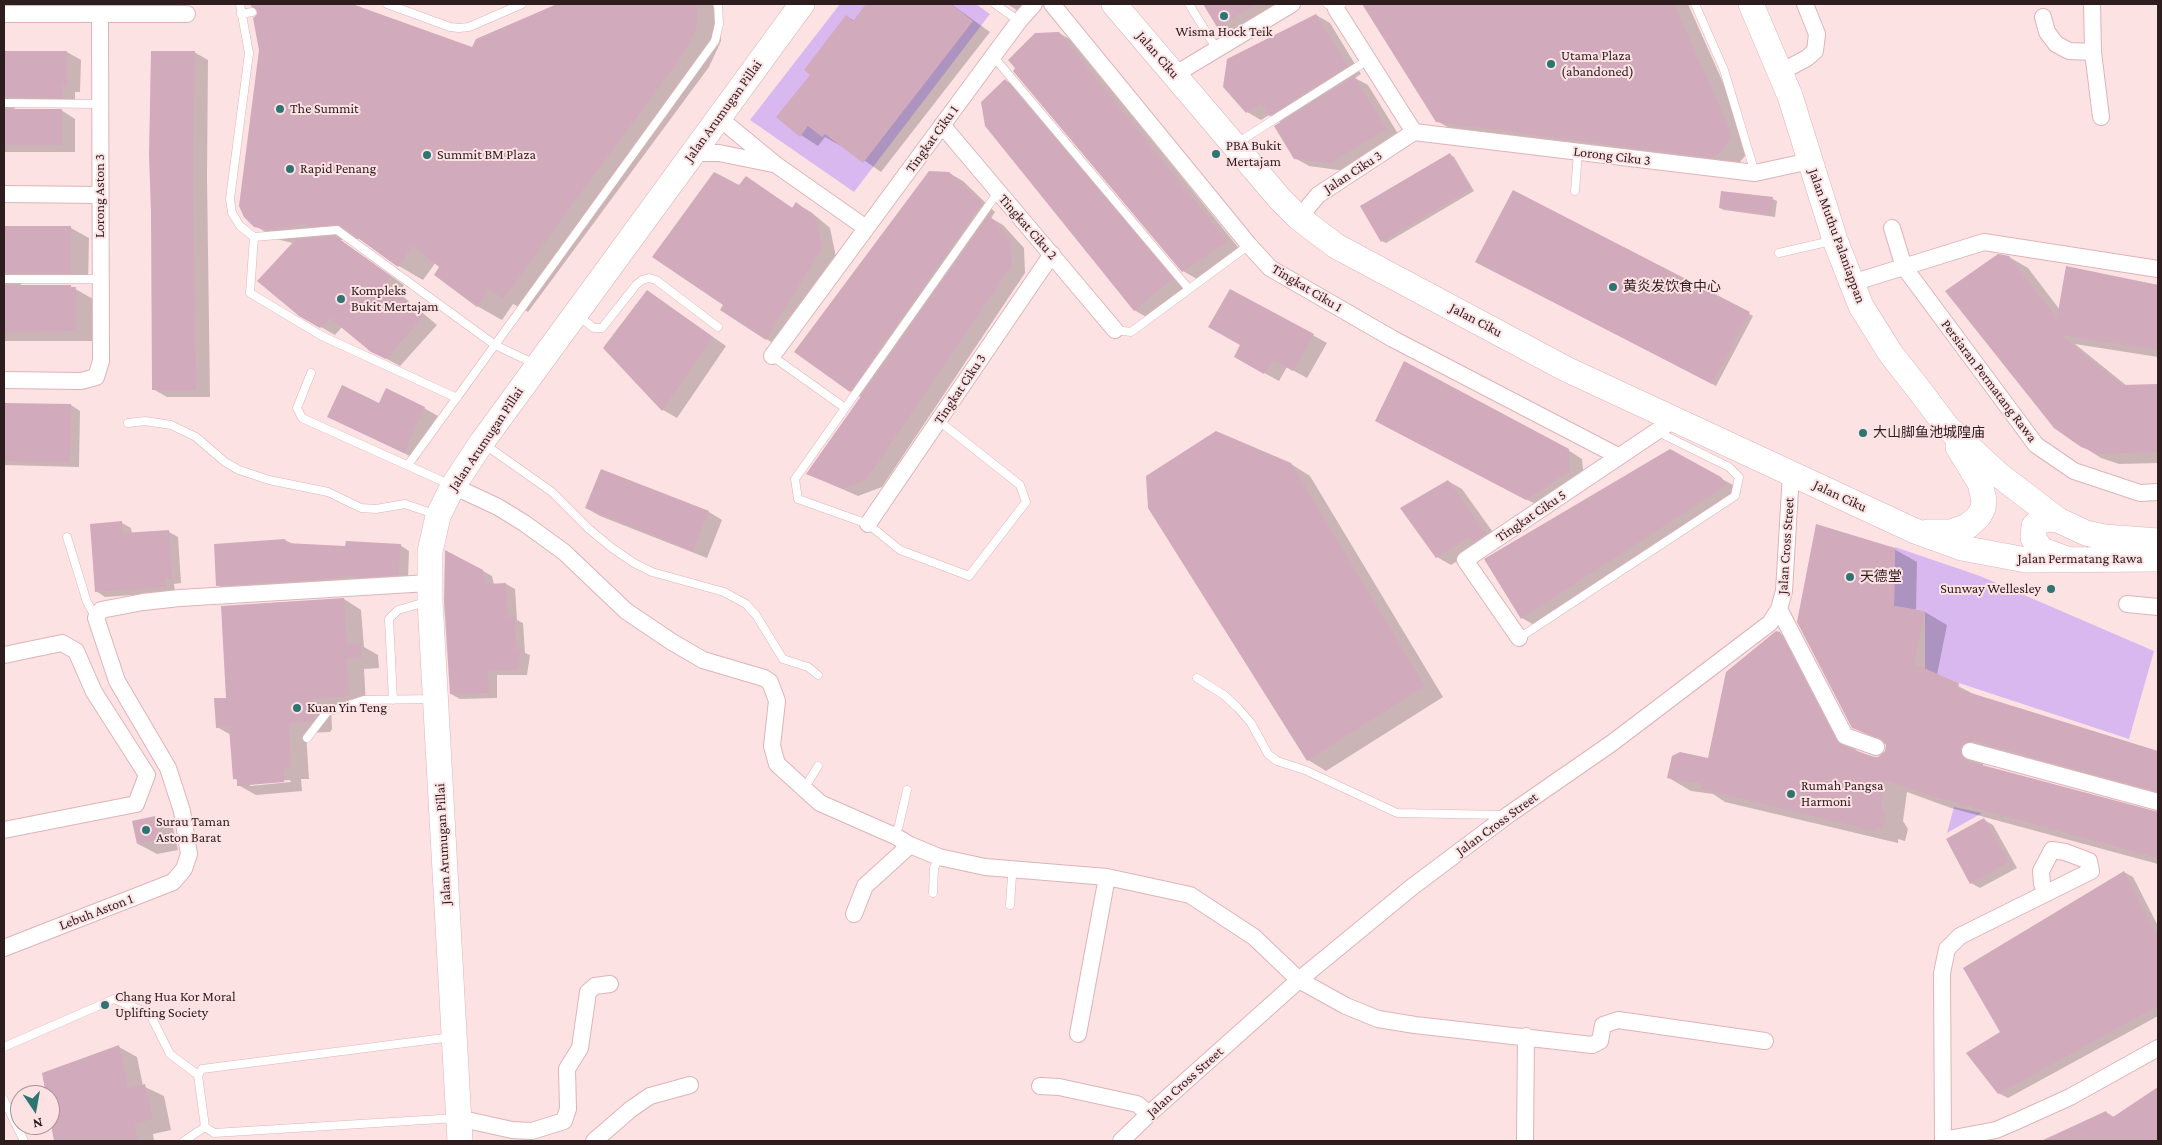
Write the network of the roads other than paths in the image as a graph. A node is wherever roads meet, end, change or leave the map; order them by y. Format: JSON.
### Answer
{"nodes":[{"id":1,"x":240,"y":4,"type":"edge"},
{"id":2,"x":387,"y":4,"type":"edge"},
{"id":3,"x":522,"y":4,"type":"edge"},
{"id":4,"x":718,"y":4,"type":"edge"},
{"id":5,"x":995,"y":4,"type":"edge"},
{"id":6,"x":1034,"y":4,"type":"edge"},
{"id":7,"x":1052,"y":4,"type":"edge"},
{"id":8,"x":1114,"y":4,"type":"edge"},
{"id":9,"x":1189,"y":4,"type":"edge"},
{"id":10,"x":1292,"y":4,"type":"edge"},
{"id":11,"x":1695,"y":4,"type":"edge"},
{"id":12,"x":1751,"y":4,"type":"edge"},
{"id":13,"x":1805,"y":4,"type":"edge"},
{"id":14,"x":2092,"y":4,"type":"edge"},
{"id":15,"x":1335,"y":6,"type":"edge"},
{"id":16,"x":789,"y":8,"type":"edge"},
{"id":17,"x":252,"y":12,"type":"dead end"},
{"id":18,"x":4,"y":14,"type":"edge"},
{"id":19,"x":100,"y":14,"type":"junction"},
{"id":20,"x":187,"y":14,"type":"dead end"},
{"id":21,"x":241,"y":14,"type":"junction"},
{"id":22,"x":2043,"y":17,"type":"dead end"},
{"id":23,"x":1019,"y":21,"type":"junction"},
{"id":24,"x":1216,"y":48,"type":"junction"},
{"id":25,"x":2093,"y":52,"type":"junction"},
{"id":26,"x":993,"y":56,"type":"junction"},
{"id":27,"x":1368,"y":60,"type":"junction"},
{"id":28,"x":1780,"y":72,"type":"junction"},
{"id":29,"x":1174,"y":75,"type":"junction"},
{"id":30,"x":4,"y":103,"type":"edge"},
{"id":31,"x":100,"y":104,"type":"junction"},
{"id":32,"x":2101,"y":116,"type":"dead end"},
{"id":33,"x":719,"y":118,"type":"junction"},
{"id":34,"x":942,"y":125,"type":"junction"},
{"id":35,"x":1414,"y":132,"type":"junction"},
{"id":36,"x":1234,"y":145,"type":"junction"},
{"id":37,"x":1578,"y":152,"type":"junction"},
{"id":38,"x":692,"y":153,"type":"junction"},
{"id":39,"x":1810,"y":161,"type":"junction"},
{"id":40,"x":775,"y":164,"type":"junction"},
{"id":41,"x":1755,"y":173,"type":"junction"},
{"id":42,"x":1575,"y":191,"type":"dead end"},
{"id":43,"x":998,"y":192,"type":"junction"},
{"id":44,"x":4,"y":194,"type":"edge"},
{"id":45,"x":100,"y":195,"type":"junction"},
{"id":46,"x":1299,"y":218,"type":"junction"},
{"id":47,"x":866,"y":228,"type":"junction"},
{"id":48,"x":1892,"y":228,"type":"dead end"},
{"id":49,"x":254,"y":237,"type":"junction"},
{"id":50,"x":1835,"y":240,"type":"junction"},
{"id":51,"x":1249,"y":245,"type":"junction"},
{"id":52,"x":1779,"y":253,"type":"dead end"},
{"id":53,"x":1052,"y":254,"type":"junction"},
{"id":54,"x":1904,"y":267,"type":"junction"},
{"id":55,"x":2158,"y":269,"type":"edge"},
{"id":56,"x":4,"y":279,"type":"edge"},
{"id":57,"x":100,"y":279,"type":"junction"},
{"id":58,"x":1852,"y":283,"type":"junction"},
{"id":59,"x":1189,"y":289,"type":"junction"},
{"id":60,"x":575,"y":314,"type":"junction"},
{"id":61,"x":718,"y":328,"type":"dead end"},
{"id":62,"x":1115,"y":330,"type":"joint"},
{"id":63,"x":495,"y":345,"type":"junction"},
{"id":64,"x":772,"y":356,"type":"joint"},
{"id":65,"x":537,"y":365,"type":"junction"},
{"id":66,"x":311,"y":373,"type":"dead end"},
{"id":67,"x":4,"y":380,"type":"edge"},
{"id":68,"x":457,"y":398,"type":"junction"},
{"id":69,"x":845,"y":408,"type":"junction"},
{"id":70,"x":939,"y":422,"type":"junction"},
{"id":71,"x":128,"y":423,"type":"dead end"},
{"id":72,"x":1665,"y":425,"type":"junction"},
{"id":73,"x":1947,"y":427,"type":"junction"},
{"id":74,"x":482,"y":442,"type":"junction"},
{"id":75,"x":1618,"y":456,"type":"junction"},
{"id":76,"x":408,"y":466,"type":"junction"},
{"id":77,"x":1792,"y":473,"type":"junction"},
{"id":78,"x":453,"y":486,"type":"junction"},
{"id":79,"x":2158,"y":492,"type":"edge"},
{"id":80,"x":438,"y":516,"type":"junction"},
{"id":81,"x":2058,"y":520,"type":"junction"},
{"id":82,"x":868,"y":524,"type":"junction"},
{"id":83,"x":1916,"y":531,"type":"junction"},
{"id":84,"x":68,"y":537,"type":"dead end"},
{"id":85,"x":2158,"y":541,"type":"edge"},
{"id":86,"x":2067,"y":559,"type":"junction"},
{"id":87,"x":2158,"y":559,"type":"edge"},
{"id":88,"x":430,"y":592,"type":"junction"},
{"id":89,"x":2127,"y":604,"type":"dead end"},
{"id":90,"x":1779,"y":608,"type":"junction"},
{"id":91,"x":2158,"y":608,"type":"edge"},
{"id":92,"x":96,"y":618,"type":"junction"},
{"id":93,"x":1519,"y":638,"type":"joint"},
{"id":94,"x":4,"y":656,"type":"edge"},
{"id":95,"x":818,"y":675,"type":"dead end"},
{"id":96,"x":1198,"y":678,"type":"dead end"},
{"id":97,"x":435,"y":699,"type":"junction"},
{"id":98,"x":393,"y":700,"type":"junction"},
{"id":99,"x":307,"y":738,"type":"dead end"},
{"id":100,"x":1876,"y":747,"type":"dead end"},
{"id":101,"x":1970,"y":751,"type":"dead end"},
{"id":102,"x":818,"y":766,"type":"dead end"},
{"id":103,"x":804,"y":790,"type":"junction"},
{"id":104,"x":907,"y":790,"type":"dead end"},
{"id":105,"x":2158,"y":802,"type":"edge"},
{"id":106,"x":1508,"y":815,"type":"junction"},
{"id":107,"x":4,"y":830,"type":"edge"},
{"id":108,"x":895,"y":836,"type":"junction"},
{"id":109,"x":910,"y":845,"type":"junction"},
{"id":110,"x":939,"y":858,"type":"junction"},
{"id":111,"x":1016,"y":869,"type":"junction"},
{"id":112,"x":1107,"y":877,"type":"junction"},
{"id":113,"x":2047,"y":892,"type":"dead end"},
{"id":114,"x":933,"y":893,"type":"dead end"},
{"id":115,"x":1010,"y":905,"type":"dead end"},
{"id":116,"x":854,"y":914,"type":"dead end"},
{"id":117,"x":4,"y":948,"type":"edge"},
{"id":118,"x":1299,"y":980,"type":"junction"},
{"id":119,"x":610,"y":984,"type":"dead end"},
{"id":120,"x":1078,"y":1034,"type":"dead end"},
{"id":121,"x":454,"y":1036,"type":"junction"},
{"id":122,"x":1526,"y":1036,"type":"junction"},
{"id":123,"x":1766,"y":1041,"type":"dead end"},
{"id":124,"x":4,"y":1047,"type":"edge"},
{"id":125,"x":2158,"y":1048,"type":"edge"},
{"id":126,"x":198,"y":1075,"type":"junction"},
{"id":127,"x":690,"y":1085,"type":"dead end"},
{"id":128,"x":1040,"y":1086,"type":"dead end"},
{"id":129,"x":4,"y":1100,"type":"edge"},
{"id":130,"x":1149,"y":1114,"type":"junction"},
{"id":131,"x":205,"y":1127,"type":"junction"},
{"id":132,"x":459,"y":1130,"type":"edge"},
{"id":133,"x":1943,"y":1140,"type":"edge"},
{"id":134,"x":24,"y":1141,"type":"edge"},
{"id":135,"x":184,"y":1141,"type":"edge"},
{"id":136,"x":594,"y":1141,"type":"edge"},
{"id":137,"x":1121,"y":1141,"type":"edge"},
{"id":138,"x":1525,"y":1141,"type":"edge"}],
"edges":[{"from":1,"to":21,"type":"lane"},
{"from":2,"to":3,"type":"lane"},
{"from":4,"to":63,"type":"lane"},
{"from":5,"to":23,"type":"lane"},
{"from":6,"to":23,"type":"street","name":"Tingkat Ciku 1"},
{"from":7,"to":51,"type":"street","name":"Tingkat Ciku 1"},
{"from":8,"to":29,"type":"main road","name":"Jalan Ciku"},
{"from":9,"to":24,"type":"lane"},
{"from":10,"to":24,"type":"street"},
{"from":11,"to":41,"type":"lane"},
{"from":12,"to":28,"type":"main road","name":"Jalan Muthu Palaniappan"},
{"from":13,"to":28,"type":"street"},
{"from":14,"to":25,"type":"street"},
{"from":15,"to":27,"type":"street"},
{"from":16,"to":33,"type":"main road","name":"Jalan Arumugan Pillai"},
{"from":17,"to":21,"type":"lane"},
{"from":18,"to":19,"type":"street"},
{"from":19,"to":20,"type":"street"},
{"from":19,"to":31,"type":"street","name":"Lorong Aston 3"},
{"from":21,"to":49,"type":"lane"},
{"from":22,"to":25,"type":"street"},
{"from":23,"to":26,"type":"street","name":"Tingkat Ciku 1"},
{"from":24,"to":29,"type":"street"},
{"from":25,"to":32,"type":"street"},
{"from":26,"to":34,"type":"street","name":"Tingkat Ciku 1"},
{"from":26,"to":59,"type":"lane"},
{"from":27,"to":35,"type":"street"},
{"from":27,"to":36,"type":"lane"},
{"from":28,"to":39,"type":"main road","name":"Jalan Muthu Palaniappan"},
{"from":29,"to":36,"type":"main road","name":"Jalan Ciku"},
{"from":30,"to":31,"type":"lane"},
{"from":31,"to":45,"type":"street","name":"Lorong Aston 3"},
{"from":33,"to":38,"type":"main road","name":"Jalan Arumugan Pillai"},
{"from":33,"to":40,"type":"street"},
{"from":34,"to":43,"type":"street","name":"Tingkat Ciku 2"},
{"from":34,"to":47,"type":"street","name":"Tingkat Ciku 1"},
{"from":35,"to":37,"type":"street","name":"Lorong Ciku 3"},
{"from":35,"to":46,"type":"street","name":"Jalan Ciku 3"},
{"from":36,"to":46,"type":"main road","name":"Jalan Ciku"},
{"from":37,"to":41,"type":"street","name":"Lorong Ciku 3"},
{"from":37,"to":42,"type":"lane"},
{"from":38,"to":40,"type":"street"},
{"from":38,"to":60,"type":"main road","name":"Jalan Arumugan Pillai"},
{"from":39,"to":41,"type":"street","name":"Lorong Ciku 3"},
{"from":39,"to":50,"type":"main road","name":"Jalan Muthu Palaniappan"},
{"from":40,"to":47,"type":"street"},
{"from":43,"to":53,"type":"street","name":"Tingkat Ciku 2"},
{"from":43,"to":69,"type":"lane"},
{"from":44,"to":45,"type":"street"},
{"from":45,"to":57,"type":"street","name":"Lorong Aston 3"},
{"from":46,"to":72,"type":"main road","name":"Jalan Ciku"},
{"from":47,"to":64,"type":"street","name":"Tingkat Ciku 1"},
{"from":48,"to":54,"type":"street","name":"Persiaran Permatang Rawa"},
{"from":49,"to":63,"type":"lane"},
{"from":49,"to":68,"type":"lane"},
{"from":50,"to":52,"type":"lane"},
{"from":50,"to":58,"type":"main road","name":"Jalan Muthu Palaniappan"},
{"from":51,"to":59,"type":"lane"},
{"from":51,"to":75,"type":"street","name":"Tingkat Ciku 1"},
{"from":53,"to":62,"type":"street","name":"Tingkat Ciku 2"},
{"from":53,"to":70,"type":"street","name":"Tingkat Ciku 3"},
{"from":54,"to":55,"type":"street"},
{"from":54,"to":58,"type":"street"},
{"from":54,"to":79,"type":"street","name":"Persiaran Permatang Rawa"},
{"from":56,"to":57,"type":"lane"},
{"from":57,"to":67,"type":"street","name":"Lorong Aston 3"},
{"from":58,"to":73,"type":"main road","name":"Jalan Muthu Palaniappan"},
{"from":59,"to":62,"type":"lane"},
{"from":60,"to":61,"type":"lane"},
{"from":60,"to":65,"type":"main road","name":"Jalan Arumugan Pillai"},
{"from":63,"to":65,"type":"lane"},
{"from":63,"to":68,"type":"lane"},
{"from":64,"to":69,"type":"lane"},
{"from":65,"to":74,"type":"main road","name":"Jalan Arumugan Pillai"},
{"from":66,"to":76,"type":"lane"},
{"from":68,"to":76,"type":"lane"},
{"from":69,"to":82,"type":"lane"},
{"from":70,"to":82,"type":"street","name":"Tingkat Ciku 3"},
{"from":70,"to":82,"type":"lane"},
{"from":71,"to":80,"type":"lane"},
{"from":72,"to":75,"type":"street","name":"Tingkat Ciku 5"},
{"from":72,"to":77,"type":"main road","name":"Jalan Ciku"},
{"from":72,"to":93,"type":"lane"},
{"from":73,"to":81,"type":"main road","name":"Jalan Muthu Palaniappan"},
{"from":73,"to":83,"type":"main road"},
{"from":74,"to":78,"type":"main road","name":"Jalan Arumugan Pillai"},
{"from":74,"to":95,"type":"lane"},
{"from":75,"to":93,"type":"street","name":"Tingkat Ciku 5"},
{"from":76,"to":78,"type":"lane"},
{"from":77,"to":83,"type":"main road","name":"Jalan Ciku"},
{"from":77,"to":90,"type":"street","name":"Jalan Cross Street"},
{"from":78,"to":80,"type":"main road","name":"Jalan Arumugan Pillai"},
{"from":78,"to":103,"type":"street"},
{"from":80,"to":88,"type":"main road","name":"Jalan Arumugan Pillai"},
{"from":81,"to":85,"type":"main road","name":"Jalan Permatang Rawa"},
{"from":81,"to":86,"type":"main road"},
{"from":83,"to":86,"type":"main road","name":"Jalan Permatang Rawa"},
{"from":84,"to":92,"type":"lane"},
{"from":86,"to":87,"type":"main road","name":"Jalan Permatang Rawa"},
{"from":88,"to":92,"type":"street"},
{"from":88,"to":97,"type":"main road","name":"Jalan Arumugan Pillai"},
{"from":88,"to":98,"type":"lane"},
{"from":89,"to":91,"type":"street"},
{"from":90,"to":100,"type":"street"},
{"from":90,"to":106,"type":"street","name":"Jalan Cross Street"},
{"from":92,"to":117,"type":"street","name":"Lebuh Aston 1"},
{"from":94,"to":107,"type":"street"},
{"from":96,"to":106,"type":"lane"},
{"from":97,"to":98,"type":"lane"},
{"from":97,"to":121,"type":"main road","name":"Jalan Arumugan Pillai"},
{"from":98,"to":99,"type":"lane"},
{"from":101,"to":105,"type":"street"},
{"from":102,"to":103,"type":"lane"},
{"from":103,"to":108,"type":"street"},
{"from":104,"to":108,"type":"lane"},
{"from":106,"to":118,"type":"street","name":"Jalan Cross Street"},
{"from":108,"to":109,"type":"street"},
{"from":109,"to":110,"type":"street"},
{"from":109,"to":116,"type":"street"},
{"from":110,"to":111,"type":"street"},
{"from":110,"to":114,"type":"lane"},
{"from":111,"to":112,"type":"street"},
{"from":111,"to":115,"type":"lane"},
{"from":112,"to":118,"type":"street"},
{"from":112,"to":120,"type":"street"},
{"from":113,"to":133,"type":"street"},
{"from":118,"to":122,"type":"street"},
{"from":118,"to":130,"type":"street","name":"Jalan Cross Street"},
{"from":119,"to":132,"type":"street"},
{"from":121,"to":126,"type":"lane"},
{"from":121,"to":132,"type":"main road","name":"Jalan Arumugan Pillai"},
{"from":122,"to":123,"type":"street"},
{"from":122,"to":138,"type":"street"},
{"from":124,"to":126,"type":"lane"},
{"from":125,"to":133,"type":"street"},
{"from":126,"to":131,"type":"lane"},
{"from":127,"to":136,"type":"street"},
{"from":128,"to":130,"type":"street"},
{"from":129,"to":134,"type":"lane"},
{"from":130,"to":137,"type":"street","name":"Jalan Cross Street"},
{"from":131,"to":132,"type":"lane"},
{"from":131,"to":135,"type":"lane"}]}
